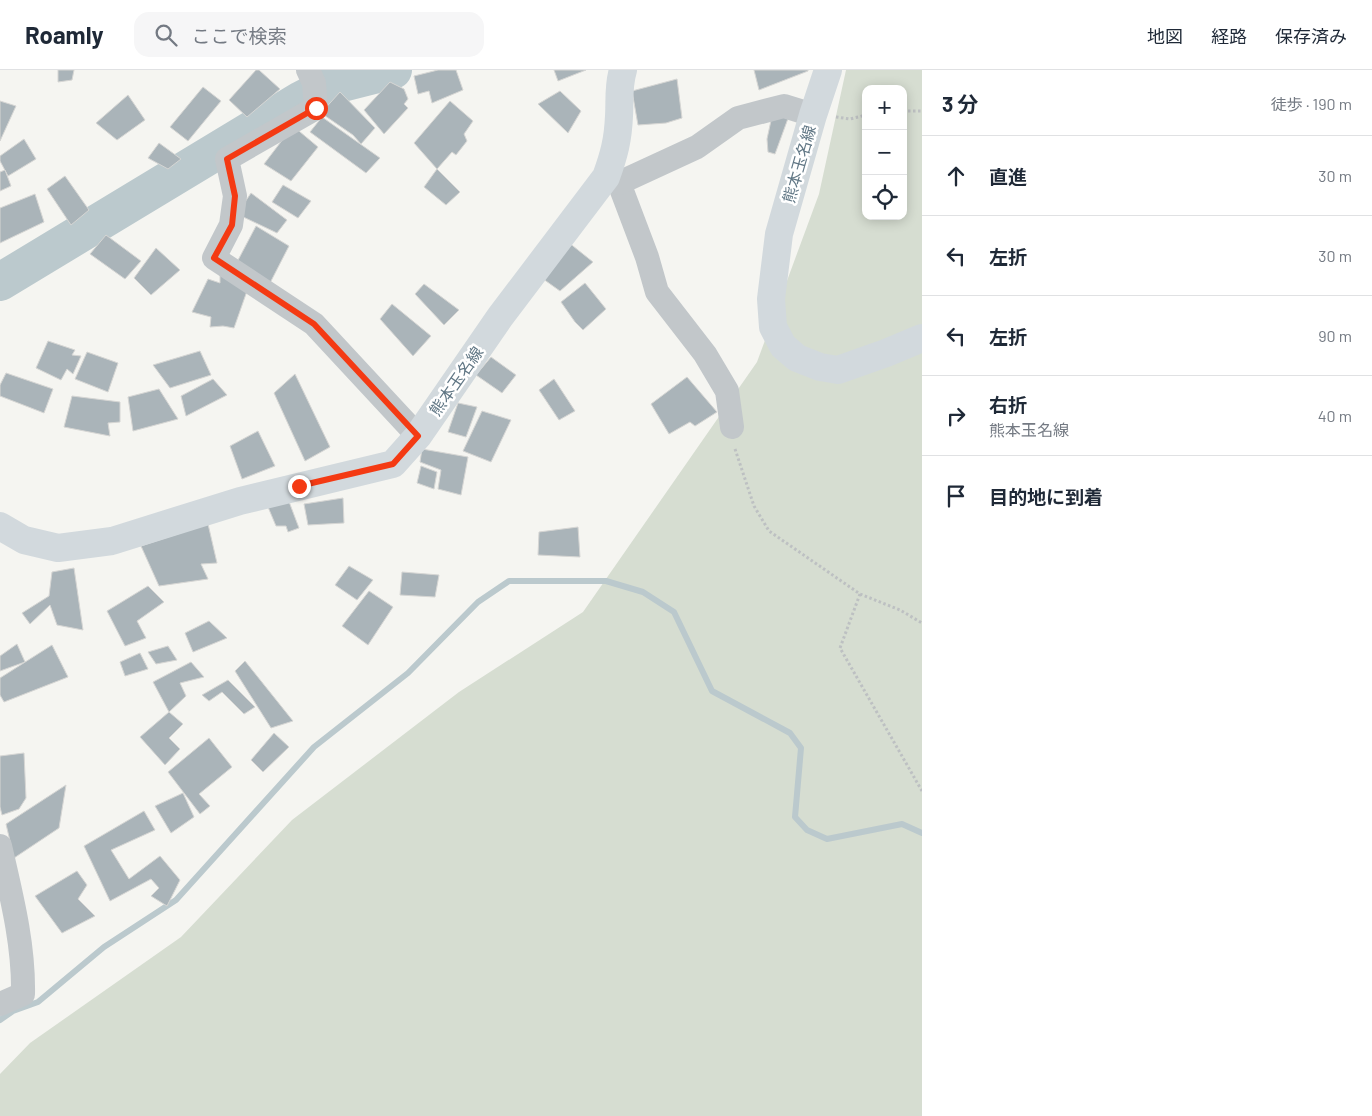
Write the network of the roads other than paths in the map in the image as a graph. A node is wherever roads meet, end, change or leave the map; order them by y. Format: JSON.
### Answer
{"nodes":[{"id":1,"x":623,"y":70,"type":"edge"},
{"id":2,"x":828,"y":70,"type":"edge"},
{"id":3,"x":312,"y":84,"type":"edge"},
{"id":4,"x":813,"y":115,"type":"junction"},
{"id":5,"x":612,"y":180,"type":"junction"},
{"id":6,"x":922,"y":338,"type":"edge"},
{"id":7,"x":732,"y":427,"type":"road end"},
{"id":8,"x":418,"y":436,"type":"junction"},
{"id":9,"x":0,"y":526,"type":"edge"},
{"id":10,"x":0,"y":846,"type":"edge"},
{"id":11,"x":0,"y":1004,"type":"edge"}],
"edges":[{"from":1,"to":5,"type":"main road","name":"熊本玉名線"},
{"from":2,"to":4,"type":"main road","name":"熊本玉名線"},
{"from":3,"to":8,"type":"street"},
{"from":4,"to":5,"type":"street"},
{"from":4,"to":6,"type":"main road","name":"熊本玉名線"},
{"from":5,"to":7,"type":"street"},
{"from":5,"to":8,"type":"main road","name":"熊本玉名線"},
{"from":8,"to":9,"type":"main road","name":"熊本玉名線"},
{"from":10,"to":11,"type":"street"}]}
